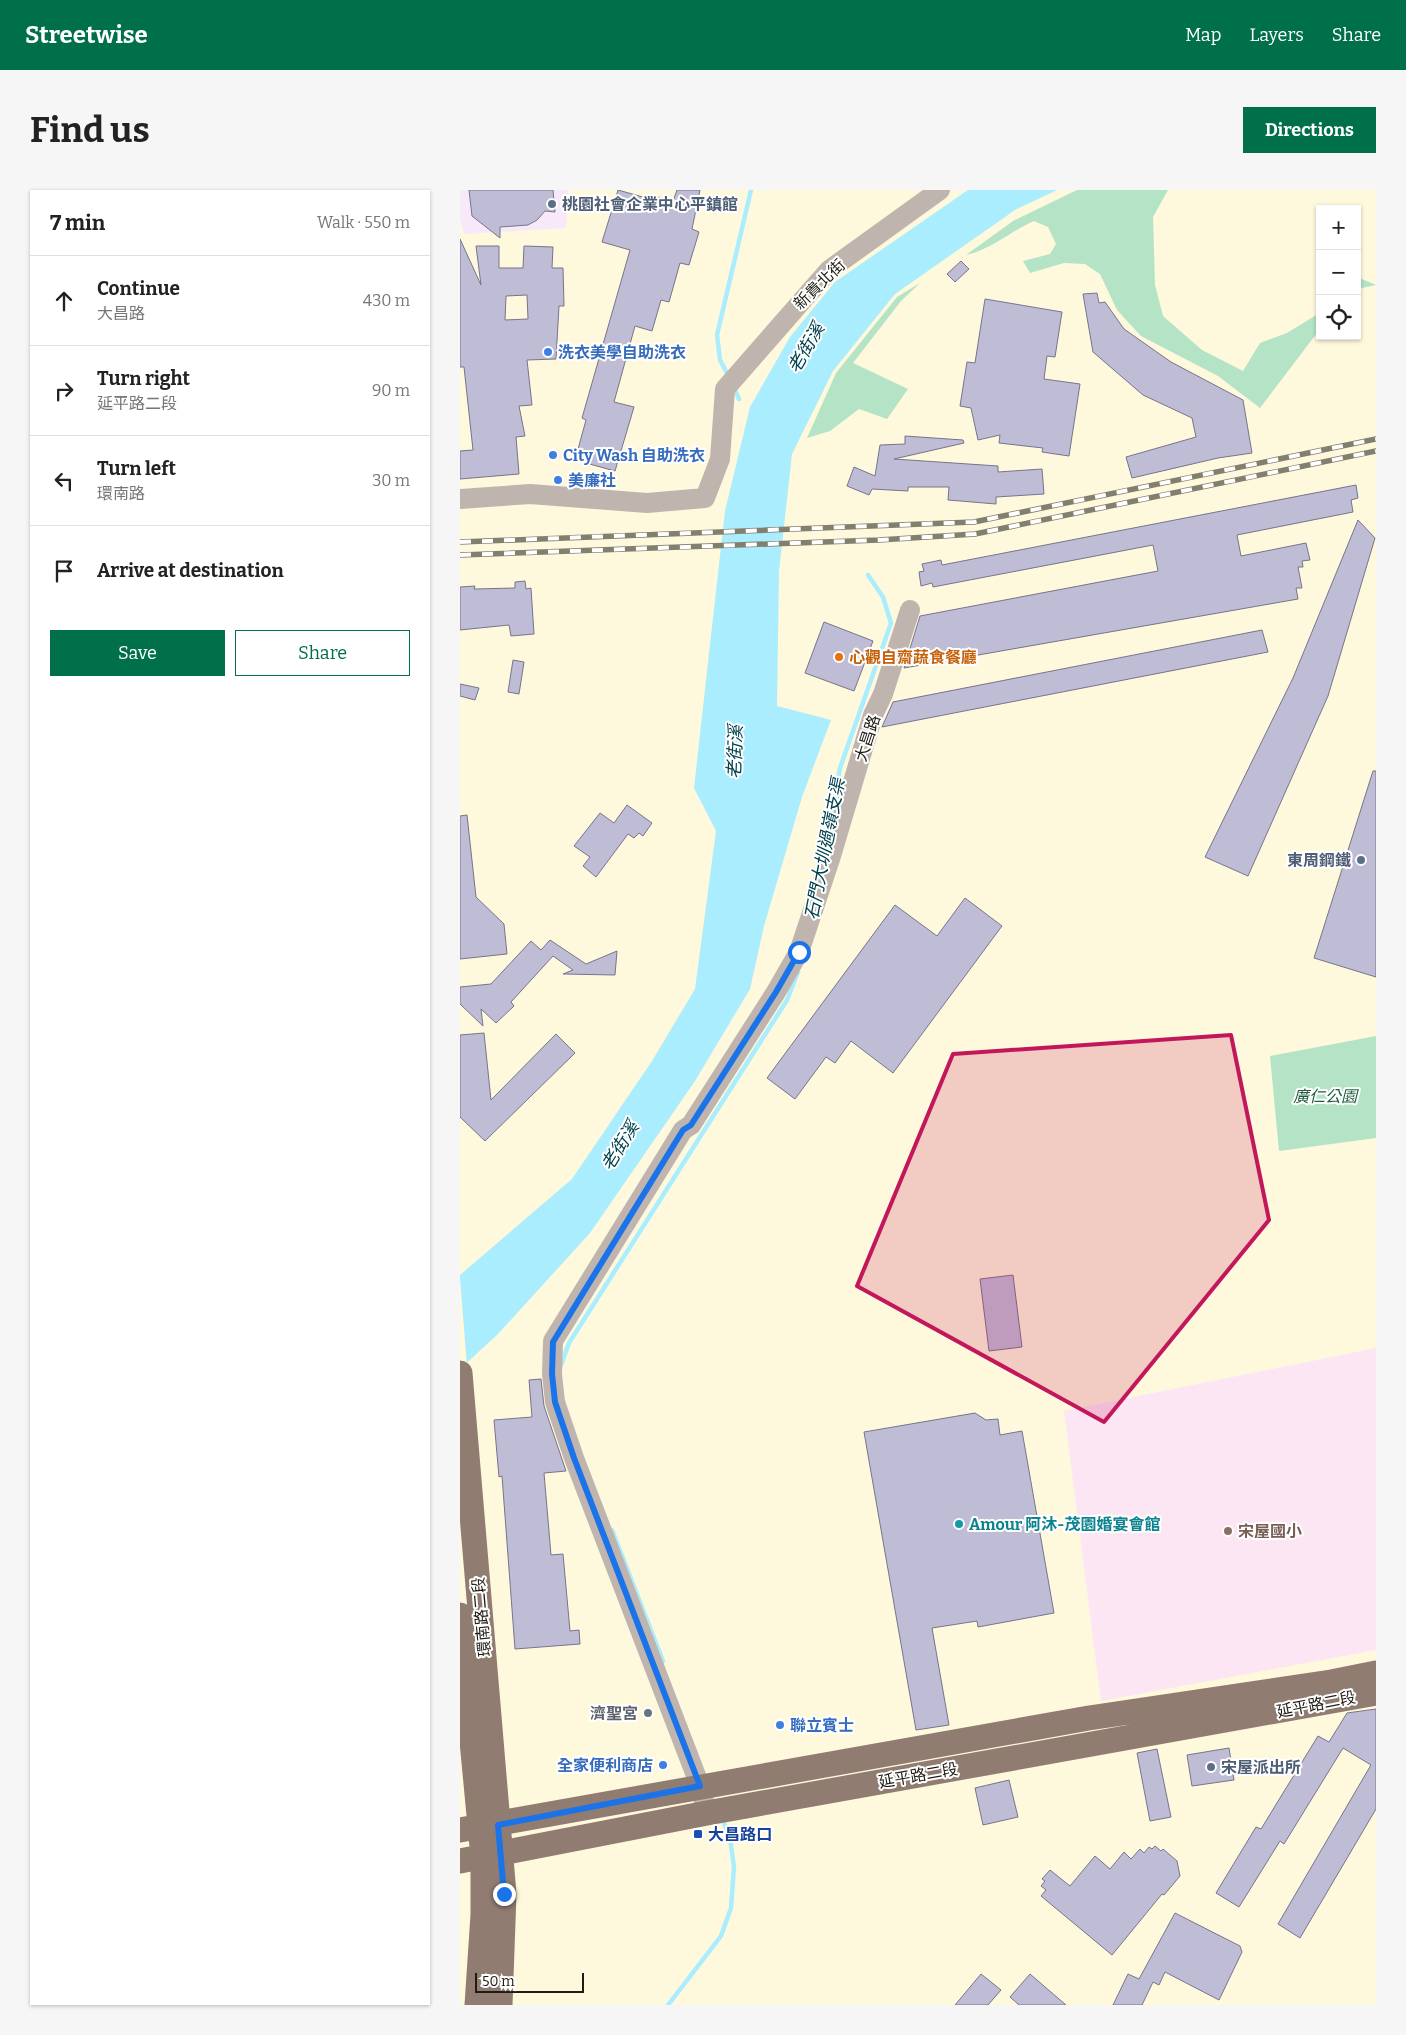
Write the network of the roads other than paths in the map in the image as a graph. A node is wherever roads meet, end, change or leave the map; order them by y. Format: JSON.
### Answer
{"nodes":[{"id":1,"x":940,"y":190,"type":"edge"},
{"id":2,"x":460,"y":500,"type":"edge"},
{"id":3,"x":910,"y":610,"type":"dead end"},
{"id":4,"x":460,"y":1373,"type":"edge"},
{"id":5,"x":460,"y":1615,"type":"edge"},
{"id":6,"x":1376,"y":1673,"type":"edge"},
{"id":7,"x":1376,"y":1693,"type":"edge"},
{"id":8,"x":700,"y":1786,"type":"junction"},
{"id":9,"x":707,"y":1813,"type":"junction"},
{"id":10,"x":479,"y":1827,"type":"edge"},
{"id":11,"x":481,"y":1856,"type":"edge"},
{"id":12,"x":477,"y":2005,"type":"edge"},
{"id":13,"x":500,"y":2005,"type":"edge"}],
"edges":[{"from":1,"to":2,"type":"street","name":"新貴北街"},
{"from":3,"to":8,"type":"street","name":"大昌路"},
{"from":4,"to":10,"type":"main road","name":"環南路二段"},
{"from":5,"to":10,"type":"main road","name":"環南路二段"},
{"from":6,"to":8,"type":"main road","name":"延平路二段"},
{"from":7,"to":9,"type":"main road","name":"延平路二段"},
{"from":8,"to":9,"type":"street","name":"大昌路"},
{"from":8,"to":10,"type":"main road","name":"延平路二段"},
{"from":9,"to":11,"type":"main road","name":"延平路二段"},
{"from":10,"to":11,"type":"main road"},
{"from":11,"to":12,"type":"main road"},
{"from":11,"to":13,"type":"main road"}]}
